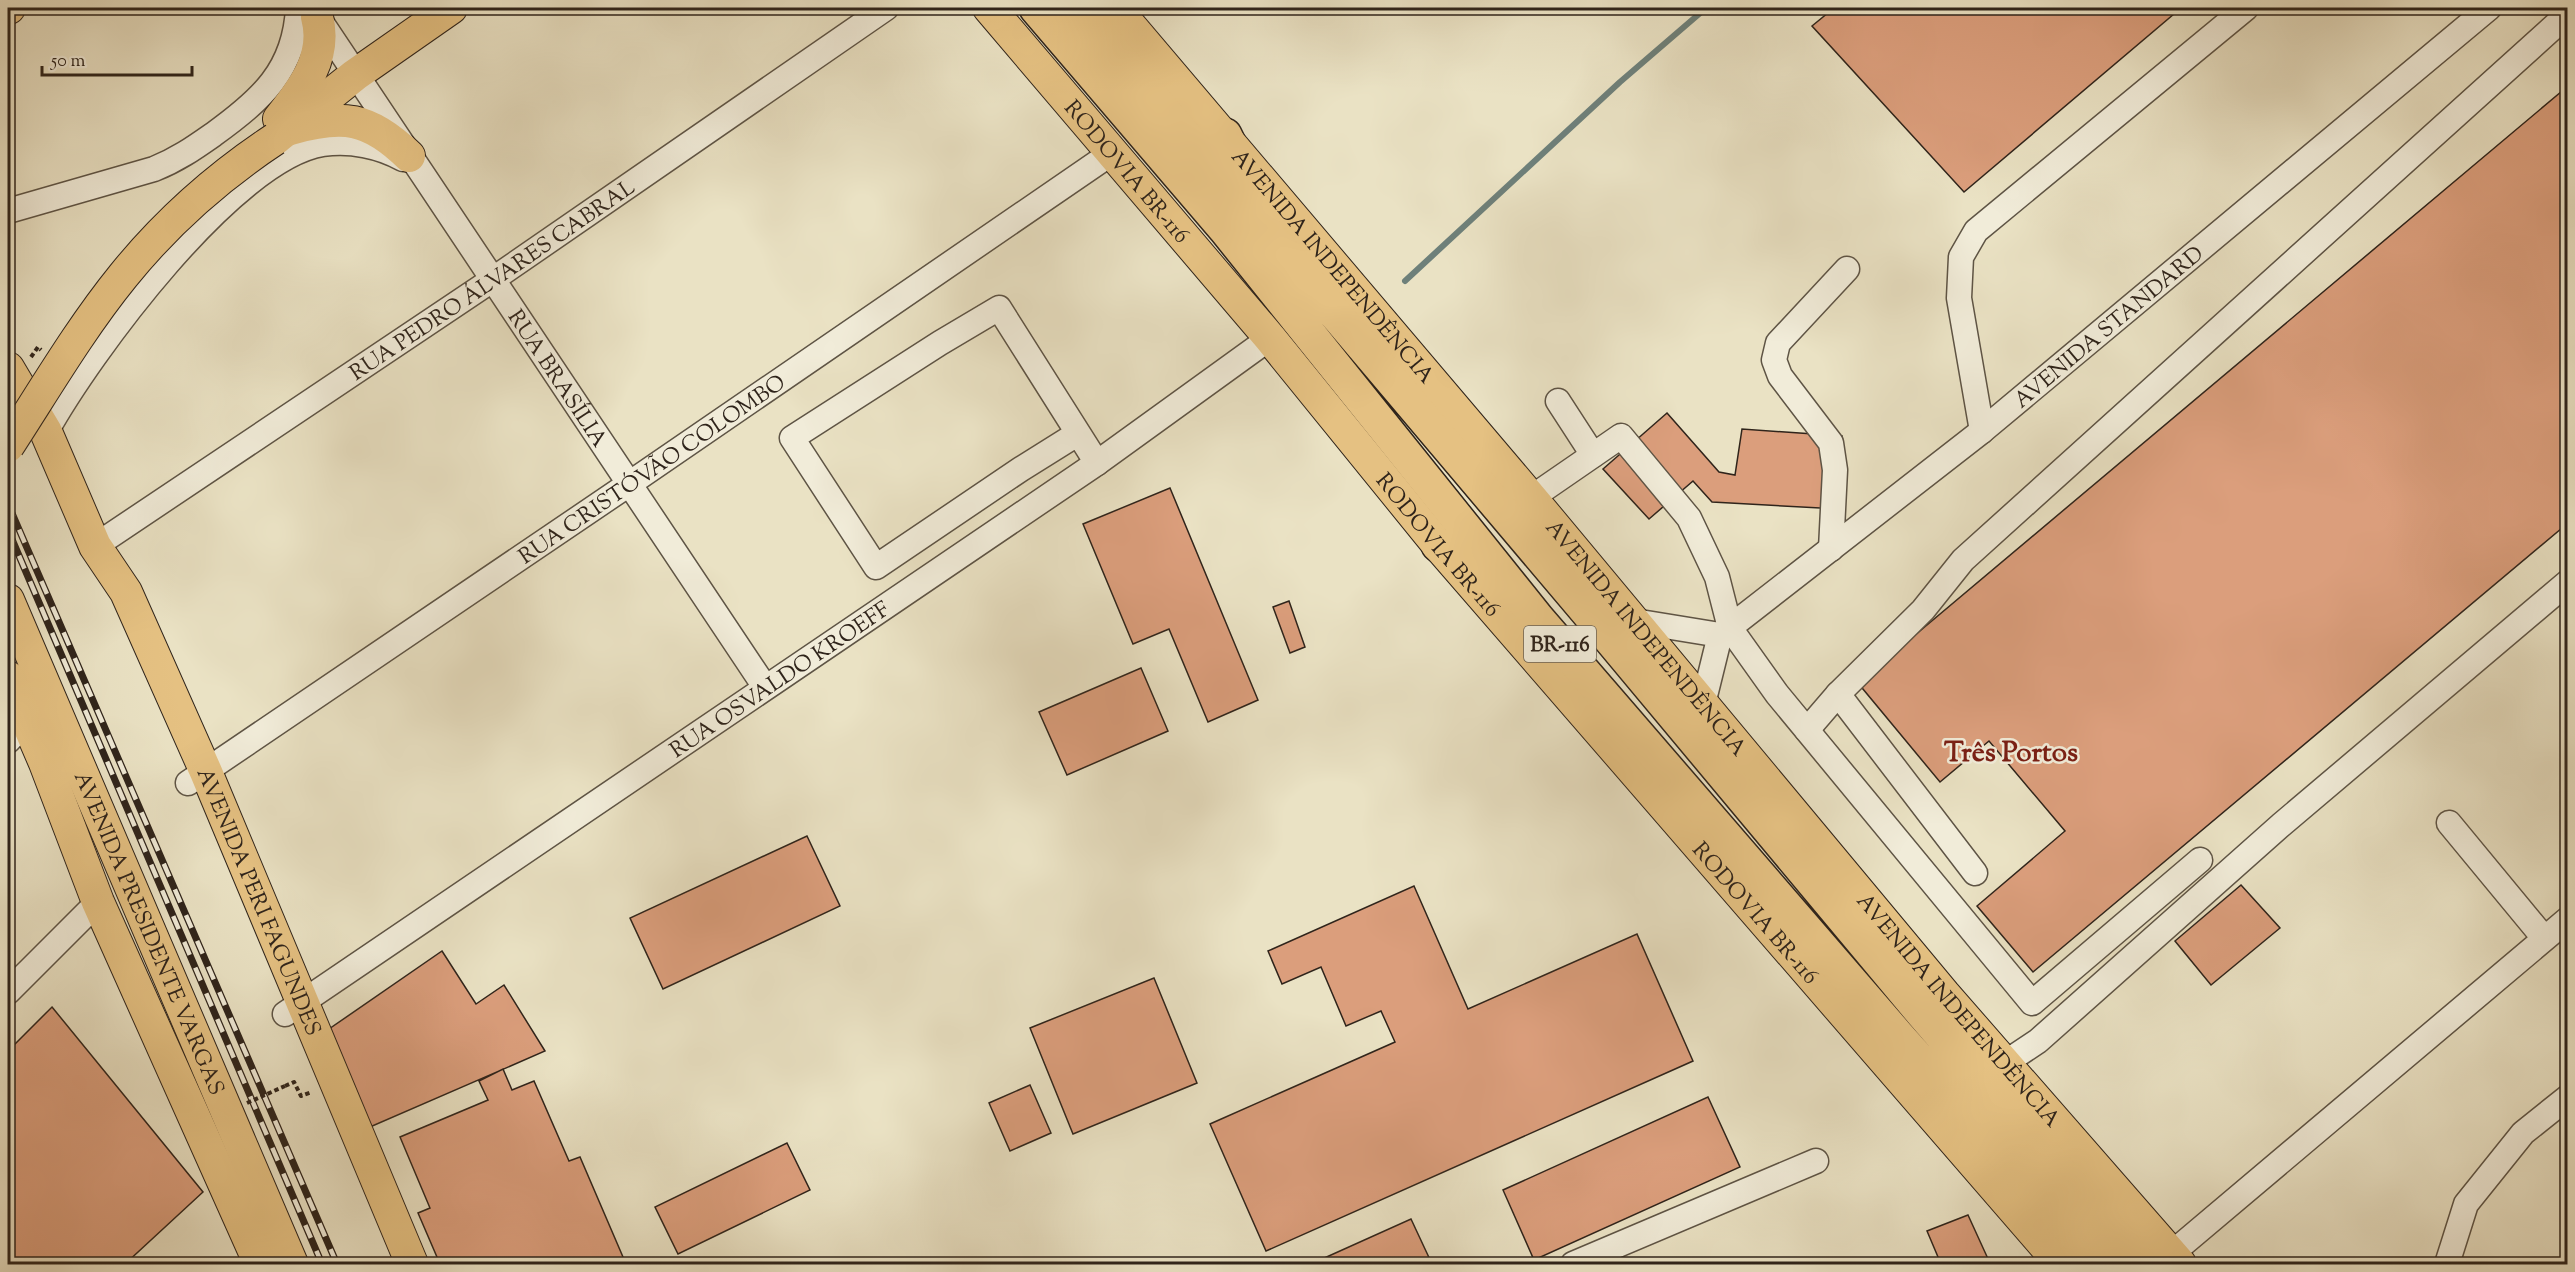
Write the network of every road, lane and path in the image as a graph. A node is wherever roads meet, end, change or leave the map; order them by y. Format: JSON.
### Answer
{"nodes":[{"id":1,"x":451,"y":8,"type":"edge"},
{"id":2,"x":886,"y":8,"type":"edge"},
{"id":3,"x":989,"y":8,"type":"edge"},
{"id":4,"x":1036,"y":8,"type":"edge"},
{"id":5,"x":1077,"y":8,"type":"edge"},
{"id":6,"x":1115,"y":8,"type":"edge"},
{"id":7,"x":2246,"y":8,"type":"edge"},
{"id":8,"x":2489,"y":8,"type":"edge"},
{"id":9,"x":309,"y":11,"type":"edge"},
{"id":10,"x":2568,"y":14,"type":"edge"},
{"id":11,"x":355,"y":75,"type":"junction"},
{"id":12,"x":277,"y":128,"type":"junction"},
{"id":13,"x":1225,"y":135,"type":"junction"},
{"id":14,"x":1113,"y":152,"type":"junction"},
{"id":15,"x":412,"y":161,"type":"junction"},
{"id":16,"x":8,"y":211,"type":"edge"},
{"id":17,"x":1278,"y":245,"type":"junction"},
{"id":18,"x":1847,"y":269,"type":"dead end"},
{"id":19,"x":492,"y":280,"type":"junction"},
{"id":20,"x":1270,"y":338,"type":"junction"},
{"id":21,"x":8,"y":368,"type":"edge"},
{"id":22,"x":1558,"y":401,"type":"dead end"},
{"id":23,"x":8,"y":419,"type":"edge"},
{"id":24,"x":1982,"y":431,"type":"junction"},
{"id":25,"x":46,"y":432,"type":"junction"},
{"id":26,"x":1077,"y":434,"type":"junction"},
{"id":27,"x":8,"y":446,"type":"edge"},
{"id":28,"x":1593,"y":455,"type":"junction"},
{"id":29,"x":1097,"y":462,"type":"junction"},
{"id":30,"x":629,"y":484,"type":"junction"},
{"id":31,"x":1531,"y":498,"type":"junction"},
{"id":32,"x":1437,"y":545,"type":"junction"},
{"id":33,"x":95,"y":546,"type":"junction"},
{"id":34,"x":1832,"y":549,"type":"junction"},
{"id":35,"x":2568,"y":582,"type":"edge"},
{"id":36,"x":8,"y":600,"type":"edge"},
{"id":37,"x":1538,"y":619,"type":"junction"},
{"id":38,"x":1634,"y":621,"type":"junction"},
{"id":39,"x":1725,"y":632,"type":"junction"},
{"id":40,"x":8,"y":677,"type":"edge"},
{"id":41,"x":765,"y":687,"type":"junction"},
{"id":42,"x":1838,"y":694,"type":"junction"},
{"id":43,"x":1703,"y":704,"type":"junction"},
{"id":44,"x":1807,"y":730,"type":"junction"},
{"id":45,"x":17,"y":731,"type":"edge"},
{"id":46,"x":197,"y":777,"type":"junction"},
{"id":47,"x":2449,"y":823,"type":"dead end"},
{"id":48,"x":118,"y":858,"type":"junction"},
{"id":49,"x":2200,"y":860,"type":"dead end"},
{"id":50,"x":1975,"y":873,"type":"dead end"},
{"id":51,"x":98,"y":902,"type":"junction"},
{"id":52,"x":2568,"y":919,"type":"edge"},
{"id":53,"x":148,"y":929,"type":"junction"},
{"id":54,"x":2544,"y":938,"type":"junction"},
{"id":55,"x":8,"y":992,"type":"edge"},
{"id":56,"x":294,"y":1008,"type":"junction"},
{"id":57,"x":2005,"y":1064,"type":"junction"},
{"id":58,"x":316,"y":1091,"type":"junction"},
{"id":59,"x":2568,"y":1097,"type":"edge"},
{"id":60,"x":247,"y":1103,"type":"dead end"},
{"id":61,"x":1816,"y":1161,"type":"dead end"},
{"id":62,"x":2176,"y":1259,"type":"edge"},
{"id":63,"x":260,"y":1264,"type":"edge"},
{"id":64,"x":292,"y":1264,"type":"edge"},
{"id":65,"x":388,"y":1264,"type":"edge"},
{"id":66,"x":412,"y":1264,"type":"edge"},
{"id":67,"x":1573,"y":1264,"type":"edge"},
{"id":68,"x":2061,"y":1264,"type":"edge"},
{"id":69,"x":2102,"y":1264,"type":"edge"},
{"id":70,"x":2140,"y":1264,"type":"edge"},
{"id":71,"x":2447,"y":1264,"type":"edge"}],
"edges":[{"from":1,"to":11,"type":"main road"},
{"from":2,"to":19,"type":"street","name":"RUA PEDRO ÁLVARES CABRAL"},
{"from":3,"to":14,"type":"main road","name":"RODOVIA BR-116"},
{"from":4,"to":37,"type":"highway","name":"RODOVIA BR-116","number":"BR-116"},
{"from":5,"to":17,"type":"highway","number":"BR-116"},
{"from":6,"to":13,"type":"main road","name":"AVENIDA INDEPENDÊNCIA"},
{"from":7,"to":24,"type":"street"},
{"from":8,"to":24,"type":"street","name":"AVENIDA STANDARD"},
{"from":9,"to":11,"type":"street","name":"RUA BRASÍLIA"},
{"from":9,"to":12,"type":"main road"},
{"from":9,"to":16,"type":"street"},
{"from":10,"to":42,"type":"street"},
{"from":11,"to":12,"type":"main road"},
{"from":11,"to":15,"type":"street","name":"RUA BRASÍLIA"},
{"from":12,"to":15,"type":"main road"},
{"from":12,"to":23,"type":"main road"},
{"from":12,"to":27,"type":"main road","bridge":true},
{"from":13,"to":17,"type":"highway"},
{"from":13,"to":31,"type":"main road","name":"AVENIDA INDEPENDÊNCIA"},
{"from":14,"to":20,"type":"main road","name":"RODOVIA BR-116"},
{"from":14,"to":30,"type":"street","name":"RUA CRISTÓVÃO COLOMBO"},
{"from":15,"to":19,"type":"street","name":"RUA BRASÍLIA"},
{"from":15,"to":25,"type":"street"},
{"from":17,"to":70,"type":"highway","number":"BR-116"},
{"from":18,"to":34,"type":"street"},
{"from":19,"to":30,"type":"street","name":"RUA BRASÍLIA"},
{"from":19,"to":33,"type":"street","name":"RUA PEDRO ÁLVARES CABRAL"},
{"from":20,"to":29,"type":"street","name":"RUA OSVALDO KROEFF"},
{"from":20,"to":32,"type":"main road","name":"RODOVIA BR-116"},
{"from":21,"to":25,"type":"main road","name":"AVENIDA PERI FAGUNDES"},
{"from":22,"to":28,"type":"street"},
{"from":24,"to":34,"type":"street","name":"AVENIDA STANDARD"},
{"from":25,"to":33,"type":"main road","name":"AVENIDA PERI FAGUNDES"},
{"from":26,"to":26,"type":"street"},
{"from":26,"to":29,"type":"street"},
{"from":28,"to":31,"type":"street"},
{"from":28,"to":39,"type":"street"},
{"from":29,"to":41,"type":"street","name":"RUA OSVALDO KROEFF"},
{"from":30,"to":41,"type":"street","name":"RUA BRASÍLIA"},
{"from":30,"to":46,"type":"street","name":"RUA CRISTÓVÃO COLOMBO"},
{"from":31,"to":38,"type":"main road","name":"AVENIDA INDEPENDÊNCIA"},
{"from":32,"to":37,"type":"highway"},
{"from":32,"to":68,"type":"main road","name":"RODOVIA BR-116"},
{"from":33,"to":46,"type":"main road","name":"AVENIDA PERI FAGUNDES"},
{"from":34,"to":39,"type":"street","name":"AVENIDA STANDARD"},
{"from":35,"to":57,"type":"street"},
{"from":36,"to":48,"type":"main road","name":"AVENIDA PRESIDENTE VARGAS"},
{"from":37,"to":69,"type":"highway","name":"RODOVIA BR-116","number":"BR-116"},
{"from":38,"to":39,"type":"street"},
{"from":38,"to":43,"type":"main road","name":"AVENIDA INDEPENDÊNCIA"},
{"from":39,"to":43,"type":"street"},
{"from":39,"to":44,"type":"street"},
{"from":40,"to":45,"type":"main road","name":"AVENIDA PRESIDENTE VARGAS"},
{"from":41,"to":56,"type":"street","name":"RUA OSVALDO KROEFF"},
{"from":42,"to":44,"type":"street"},
{"from":42,"to":50,"type":"street"},
{"from":43,"to":57,"type":"main road","name":"AVENIDA INDEPENDÊNCIA"},
{"from":44,"to":49,"type":"street"},
{"from":45,"to":51,"type":"main road","name":"AVENIDA PRESIDENTE VARGAS"},
{"from":46,"to":56,"type":"main road","name":"AVENIDA PERI FAGUNDES"},
{"from":47,"to":54,"type":"street"},
{"from":48,"to":51,"type":"main road"},
{"from":48,"to":53,"type":"main road","name":"AVENIDA PRESIDENTE VARGAS"},
{"from":51,"to":53,"type":"main road"},
{"from":51,"to":55,"type":"street"},
{"from":51,"to":63,"type":"main road","name":"AVENIDA PRESIDENTE VARGAS"},
{"from":52,"to":54,"type":"street"},
{"from":53,"to":64,"type":"main road","name":"AVENIDA PRESIDENTE VARGAS"},
{"from":54,"to":62,"type":"street"},
{"from":56,"to":58,"type":"main road","name":"AVENIDA PERI FAGUNDES"},
{"from":56,"to":66,"type":"main road","name":"AVENIDA PERI FAGUNDES"},
{"from":57,"to":62,"type":"main road","name":"AVENIDA INDEPENDÊNCIA"},
{"from":58,"to":60,"type":"path","bridge":true},
{"from":58,"to":65,"type":"main road","name":"AVENIDA PERI FAGUNDES"},
{"from":59,"to":71,"type":"street"},
{"from":61,"to":67,"type":"street"}]}
